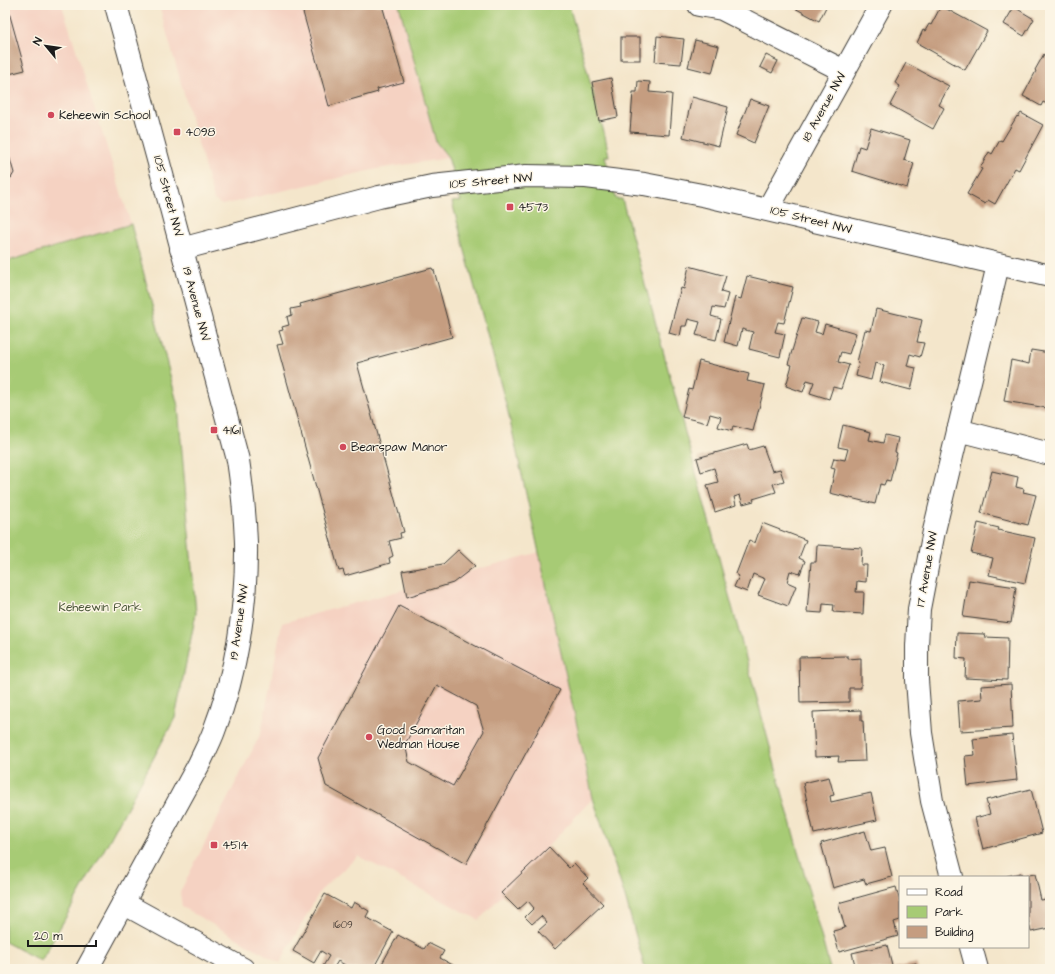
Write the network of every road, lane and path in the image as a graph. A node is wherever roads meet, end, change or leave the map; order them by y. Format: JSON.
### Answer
{"nodes":[{"id":1,"x":116,"y":5,"type":"edge"},
{"id":2,"x":699,"y":5,"type":"edge"},
{"id":3,"x":881,"y":5,"type":"edge"},
{"id":4,"x":844,"y":71,"type":"junction"},
{"id":5,"x":768,"y":209,"type":"junction"},
{"id":6,"x":181,"y":249,"type":"junction"},
{"id":7,"x":998,"y":265,"type":"junction"},
{"id":8,"x":1050,"y":276,"type":"edge"},
{"id":9,"x":958,"y":430,"type":"junction"},
{"id":10,"x":1050,"y":454,"type":"edge"},
{"id":11,"x":952,"y":876,"type":"edge"},
{"id":12,"x":124,"y":903,"type":"junction"},
{"id":13,"x":971,"y":948,"type":"edge"},
{"id":14,"x":87,"y":969,"type":"edge"},
{"id":15,"x":243,"y":969,"type":"edge"},
{"id":16,"x":977,"y":969,"type":"edge"}],
"edges":[{"from":1,"to":6,"type":"street","name":"105 Street NW"},
{"from":2,"to":4,"type":"street"},
{"from":3,"to":4,"type":"street","name":"18 Avenue NW"},
{"from":4,"to":5,"type":"street","name":"18 Avenue NW"},
{"from":5,"to":6,"type":"street","name":"105 Street NW"},
{"from":5,"to":7,"type":"street","name":"105 Street NW"},
{"from":6,"to":12,"type":"street","name":"19 Avenue NW"},
{"from":7,"to":8,"type":"street","name":"105 Street NW"},
{"from":7,"to":9,"type":"street","name":"17 Avenue NW"},
{"from":9,"to":10,"type":"street"},
{"from":9,"to":11,"type":"street","name":"17 Avenue NW"},
{"from":12,"to":14,"type":"street","name":"19 Avenue NW"},
{"from":12,"to":15,"type":"street"},
{"from":13,"to":16,"type":"street"}]}
